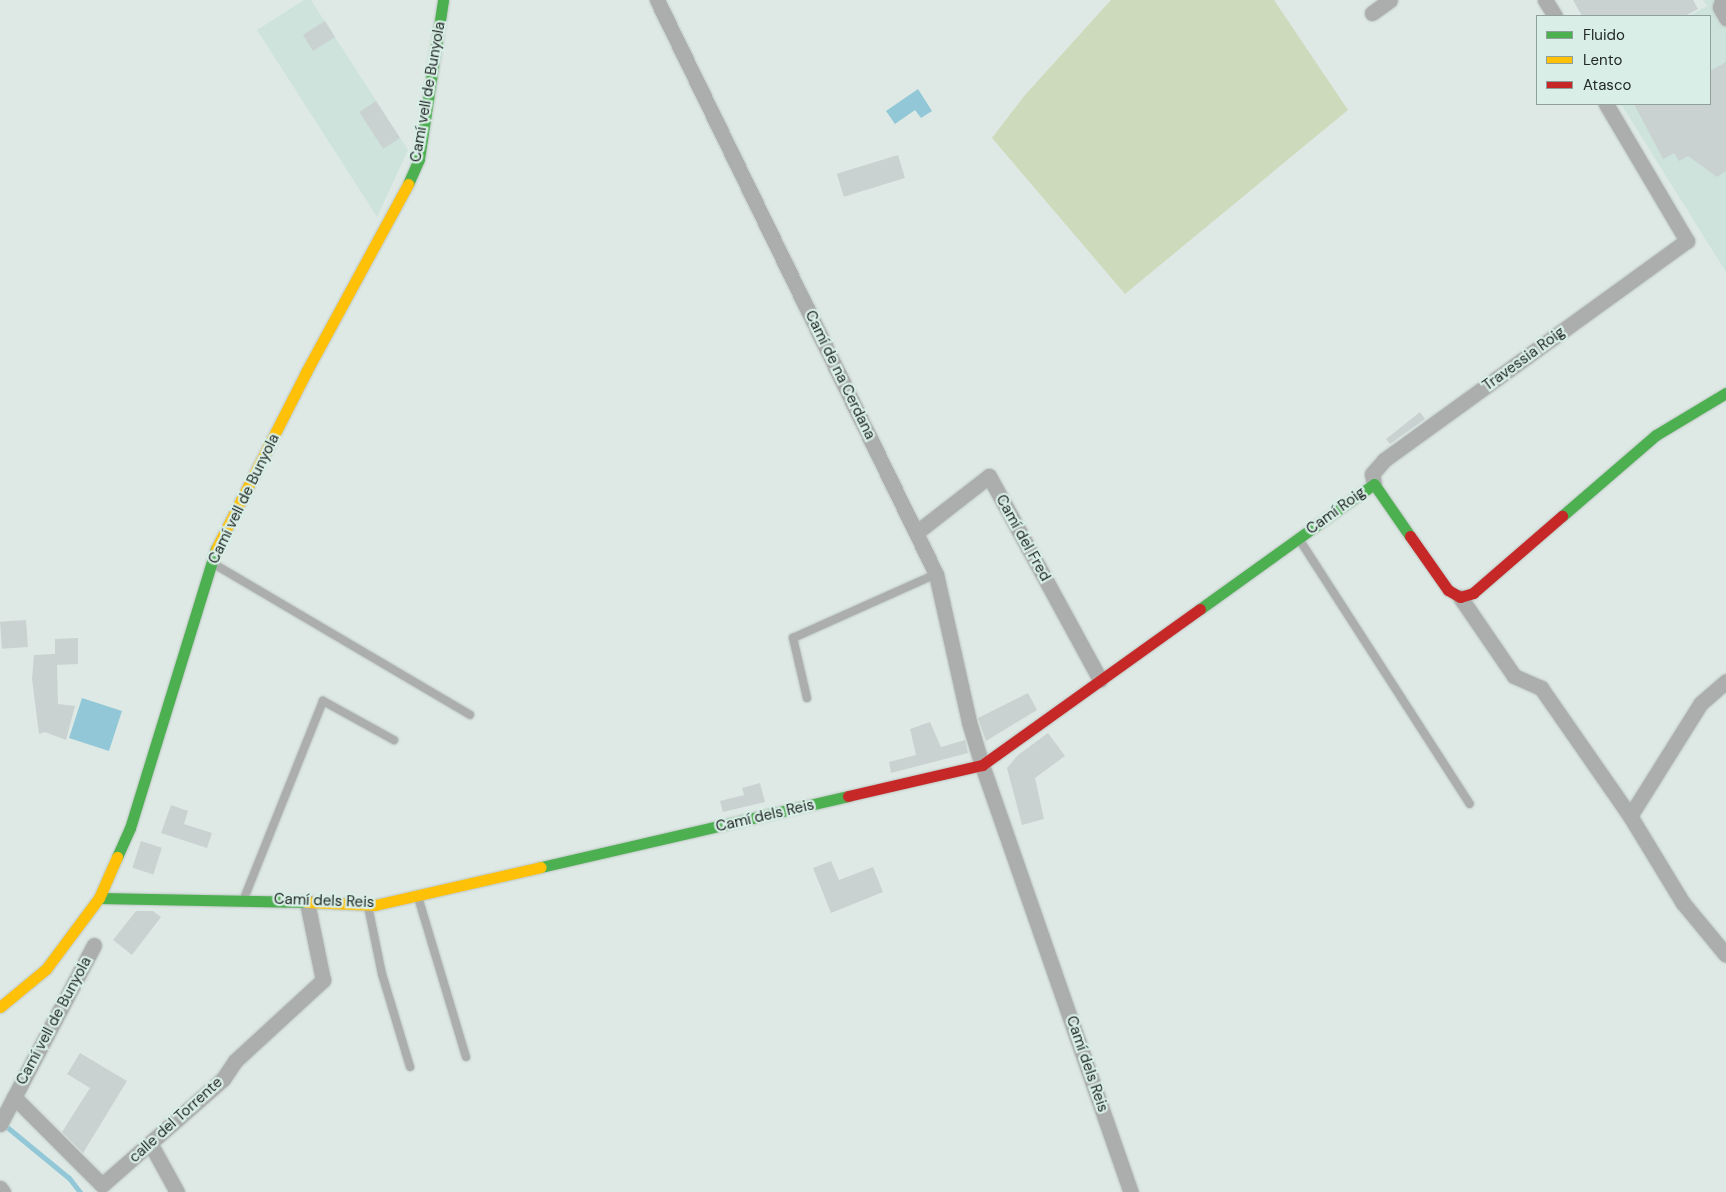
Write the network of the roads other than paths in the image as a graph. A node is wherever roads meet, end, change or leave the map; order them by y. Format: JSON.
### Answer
{"nodes":[{"id":1,"x":443,"y":0,"type":"edge"},
{"id":2,"x":657,"y":0,"type":"edge"},
{"id":3,"x":1390,"y":0,"type":"edge"},
{"id":4,"x":1545,"y":0,"type":"edge"},
{"id":5,"x":1722,"y":0,"type":"edge"},
{"id":6,"x":1372,"y":14,"type":"dead end"},
{"id":7,"x":1554,"y":15,"type":"edge"},
{"id":8,"x":1726,"y":18,"type":"edge"},
{"id":9,"x":1607,"y":105,"type":"edge"},
{"id":10,"x":1726,"y":393,"type":"edge"},
{"id":11,"x":1374,"y":484,"type":"junction"},
{"id":12,"x":917,"y":532,"type":"junction"},
{"id":13,"x":1298,"y":538,"type":"junction"},
{"id":14,"x":212,"y":563,"type":"junction"},
{"id":15,"x":936,"y":574,"type":"junction"},
{"id":16,"x":1460,"y":597,"type":"junction"},
{"id":17,"x":1100,"y":680,"type":"junction"},
{"id":18,"x":1726,"y":681,"type":"edge"},
{"id":19,"x":807,"y":698,"type":"dead end"},
{"id":20,"x":470,"y":715,"type":"dead end"},
{"id":21,"x":394,"y":740,"type":"dead end"},
{"id":22,"x":982,"y":765,"type":"junction"},
{"id":23,"x":1470,"y":804,"type":"dead end"},
{"id":24,"x":1630,"y":816,"type":"junction"},
{"id":25,"x":417,"y":895,"type":"junction"},
{"id":26,"x":99,"y":898,"type":"junction"},
{"id":27,"x":244,"y":899,"type":"junction"},
{"id":28,"x":306,"y":902,"type":"junction"},
{"id":29,"x":368,"y":904,"type":"junction"},
{"id":30,"x":94,"y":946,"type":"dead end"},
{"id":31,"x":1726,"y":955,"type":"edge"},
{"id":32,"x":0,"y":1006,"type":"edge"},
{"id":33,"x":466,"y":1057,"type":"dead end"},
{"id":34,"x":410,"y":1067,"type":"dead end"},
{"id":35,"x":14,"y":1097,"type":"junction"},
{"id":36,"x":0,"y":1124,"type":"edge"},
{"id":37,"x":150,"y":1143,"type":"junction"},
{"id":38,"x":0,"y":1188,"type":"edge"},
{"id":39,"x":3,"y":1192,"type":"edge"},
{"id":40,"x":177,"y":1192,"type":"edge"},
{"id":41,"x":1131,"y":1192,"type":"edge"}],
"edges":[{"from":1,"to":14,"type":"street","name":"Camí vell de Bunyola"},
{"from":2,"to":12,"type":"street","name":"Camí de na Cerdana"},
{"from":3,"to":6,"type":"street"},
{"from":4,"to":7,"type":"street"},
{"from":5,"to":8,"type":"street"},
{"from":9,"to":11,"type":"street","name":"Travessia Roig"},
{"from":10,"to":16,"type":"street"},
{"from":11,"to":13,"type":"street","name":"Camí Roig"},
{"from":11,"to":16,"type":"street","name":"Camí Roig"},
{"from":12,"to":15,"type":"street","name":"Camí de na Cerdana"},
{"from":12,"to":17,"type":"street","name":"Camí del Fred"},
{"from":13,"to":17,"type":"street","name":"Camí Roig"},
{"from":13,"to":23,"type":"lane"},
{"from":14,"to":20,"type":"lane"},
{"from":14,"to":26,"type":"street","name":"Camí vell de Bunyola"},
{"from":15,"to":19,"type":"lane"},
{"from":15,"to":22,"type":"street","name":"Camí de na Cerdana"},
{"from":16,"to":24,"type":"street"},
{"from":17,"to":22,"type":"street","name":"Camí Roig"},
{"from":18,"to":24,"type":"street"},
{"from":21,"to":27,"type":"lane"},
{"from":22,"to":25,"type":"street","name":"Camí dels Reis"},
{"from":22,"to":41,"type":"street","name":"Camí dels Reis"},
{"from":24,"to":31,"type":"street"},
{"from":25,"to":29,"type":"street","name":"Camí dels Reis"},
{"from":25,"to":33,"type":"lane"},
{"from":26,"to":27,"type":"street","name":"Camí dels Reis"},
{"from":26,"to":32,"type":"street","name":"Camí vell de Bunyola"},
{"from":27,"to":28,"type":"street","name":"Camí dels Reis"},
{"from":28,"to":29,"type":"street","name":"Camí dels Reis"},
{"from":28,"to":37,"type":"street","name":"calle del Torrente"},
{"from":29,"to":34,"type":"lane"},
{"from":30,"to":35,"type":"street","name":"Camí vell de Bunyola"},
{"from":35,"to":36,"type":"street","name":"Camí vell de Bunyola"},
{"from":35,"to":37,"type":"street","name":"calle del Torrente"},
{"from":37,"to":40,"type":"street"},
{"from":38,"to":39,"type":"street"}]}
